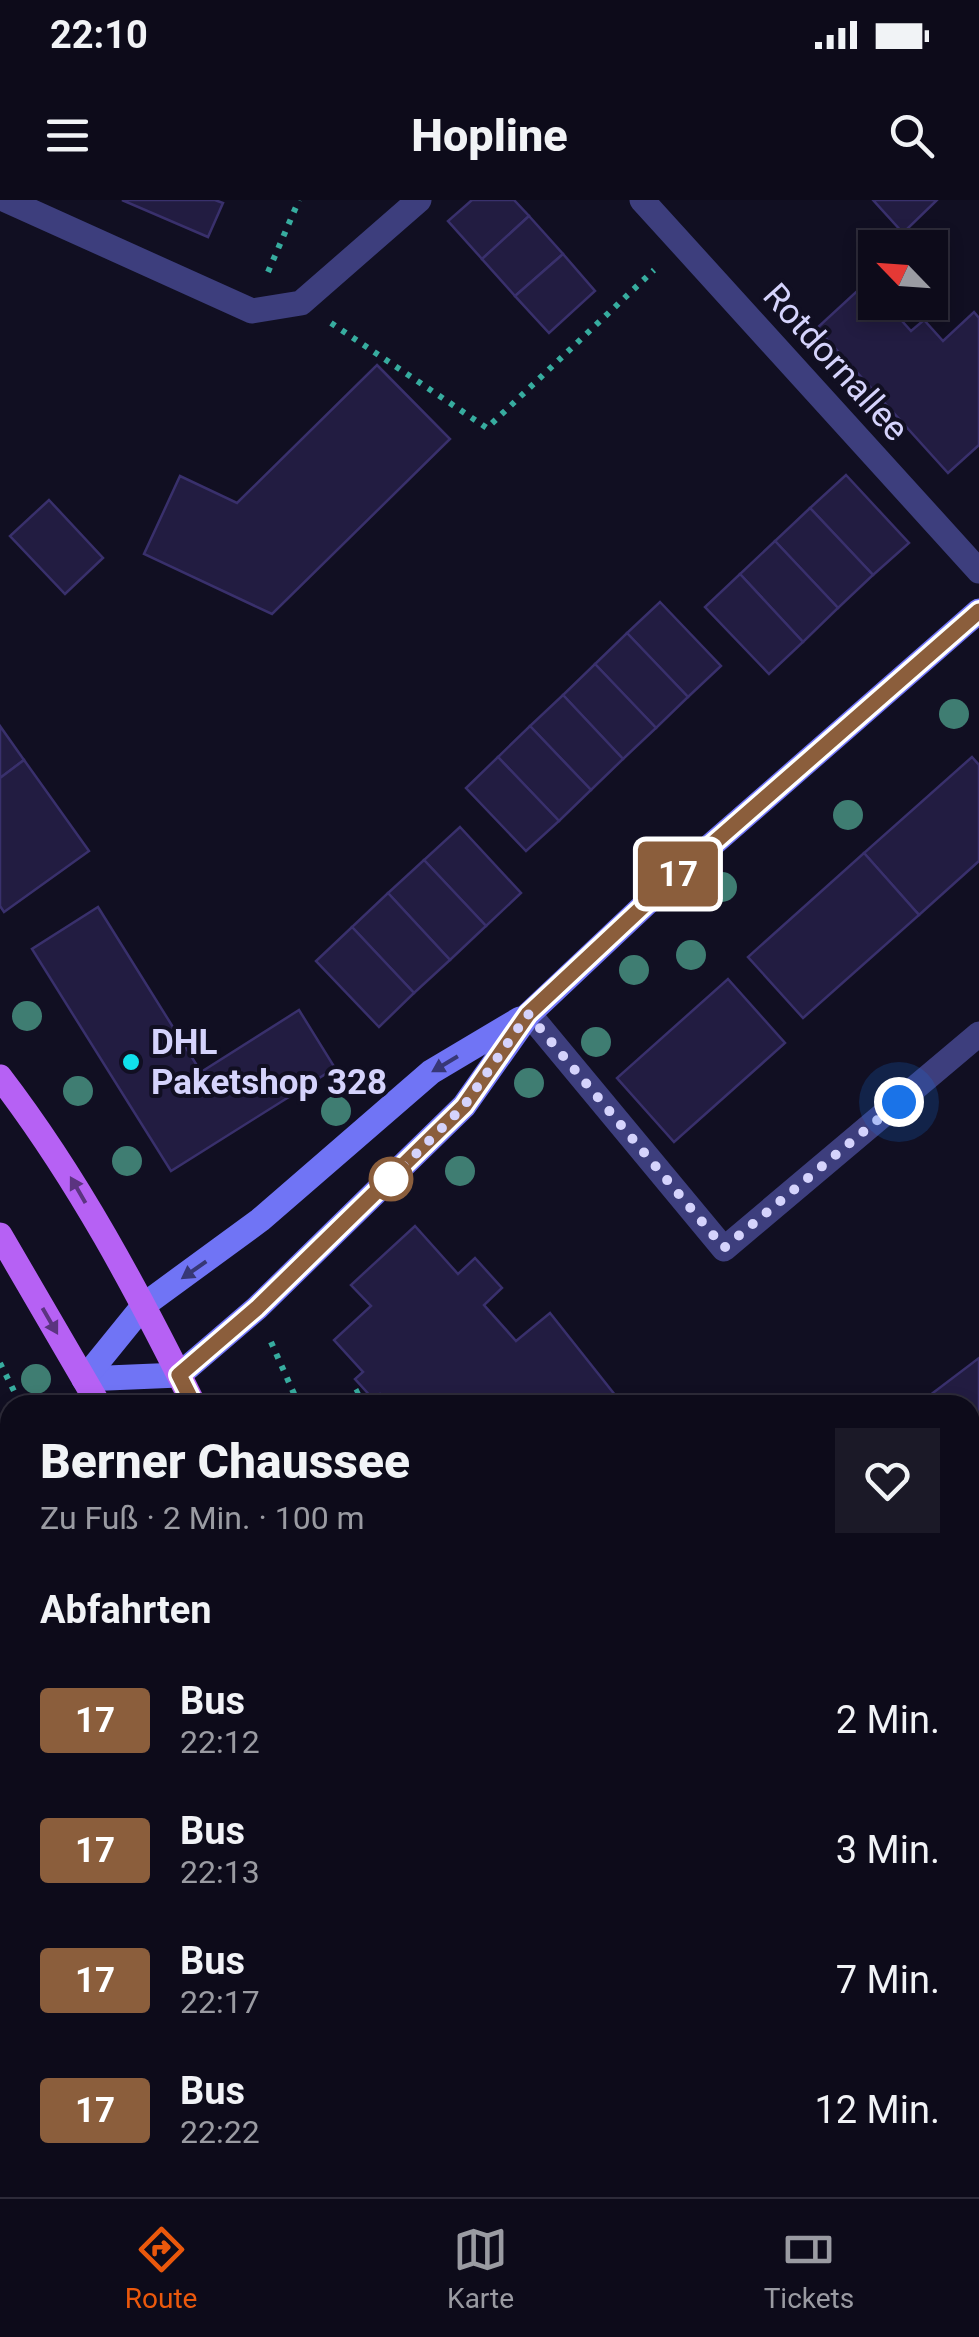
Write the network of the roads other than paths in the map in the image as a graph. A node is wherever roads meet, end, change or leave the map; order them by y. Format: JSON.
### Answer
{"nodes":[{"id":1,"x":6,"y":200,"type":"edge"},
{"id":2,"x":419,"y":200,"type":"edge"},
{"id":3,"x":642,"y":200,"type":"edge"},
{"id":4,"x":979,"y":571,"type":"edge"},
{"id":5,"x":979,"y":611,"type":"edge"},
{"id":6,"x":528,"y":1014,"type":"junction"},
{"id":7,"x":979,"y":1034,"type":"edge"},
{"id":8,"x":0,"y":1077,"type":"edge"},
{"id":9,"x":0,"y":1235,"type":"edge"},
{"id":10,"x":144,"y":1306,"type":"junction"},
{"id":11,"x":179,"y":1375,"type":"junction"},
{"id":12,"x":84,"y":1378,"type":"junction"},
{"id":13,"x":93,"y":1395,"type":"edge"},
{"id":14,"x":189,"y":1395,"type":"edge"}],
"edges":[{"from":1,"to":2,"type":"street"},
{"from":3,"to":4,"type":"street","name":"Rotdornallee"},
{"from":5,"to":6,"type":"street"},
{"from":6,"to":7,"type":"street"},
{"from":6,"to":10,"type":"street","one_way":true},
{"from":6,"to":11,"type":"street"},
{"from":10,"to":8,"type":"main road","one_way":true},
{"from":9,"to":12,"type":"main road","one_way":true},
{"from":10,"to":11,"type":"main road"},
{"from":10,"to":12,"type":"street"},
{"from":11,"to":12,"type":"street"},
{"from":11,"to":14,"type":"main road"},
{"from":12,"to":13,"type":"main road"}]}
